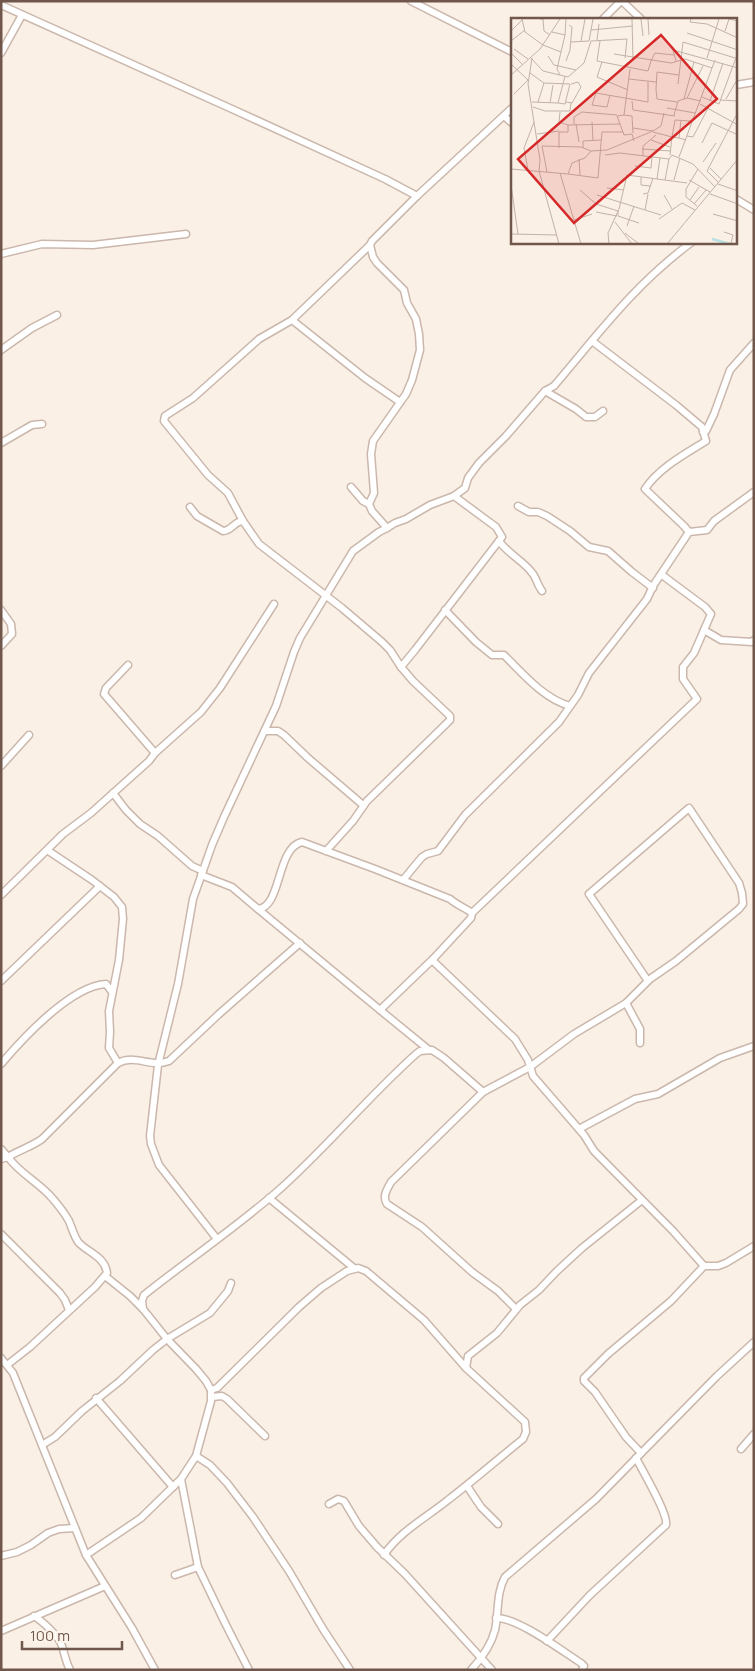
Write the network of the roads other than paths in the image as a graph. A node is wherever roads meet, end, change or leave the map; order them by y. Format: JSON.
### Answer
{"nodes":[{"id":1,"x":411,"y":1,"type":"edge"},
{"id":2,"x":622,"y":1,"type":"edge"},
{"id":3,"x":1,"y":5,"type":"edge"},
{"id":4,"x":22,"y":14,"type":"junction"},
{"id":5,"x":604,"y":18,"type":"edge"},
{"id":6,"x":640,"y":18,"type":"edge"},
{"id":7,"x":511,"y":51,"type":"edge"},
{"id":8,"x":1,"y":53,"type":"edge"},
{"id":9,"x":754,"y":82,"type":"edge"},
{"id":10,"x":738,"y":85,"type":"edge"},
{"id":11,"x":511,"y":109,"type":"edge"},
{"id":12,"x":504,"y":116,"type":"junction"},
{"id":13,"x":511,"y":122,"type":"edge"},
{"id":14,"x":417,"y":196,"type":"junction"},
{"id":15,"x":738,"y":200,"type":"edge"},
{"id":16,"x":754,"y":210,"type":"edge"},
{"id":17,"x":186,"y":234,"type":"dead end"},
{"id":18,"x":690,"y":244,"type":"edge"},
{"id":19,"x":370,"y":245,"type":"junction"},
{"id":20,"x":1,"y":254,"type":"edge"},
{"id":21,"x":57,"y":315,"type":"dead end"},
{"id":22,"x":292,"y":320,"type":"junction"},
{"id":23,"x":592,"y":342,"type":"junction"},
{"id":24,"x":754,"y":343,"type":"edge"},
{"id":25,"x":1,"y":350,"type":"edge"},
{"id":26,"x":545,"y":391,"type":"junction"},
{"id":27,"x":400,"y":402,"type":"junction"},
{"id":28,"x":603,"y":411,"type":"dead end"},
{"id":29,"x":42,"y":424,"type":"dead end"},
{"id":30,"x":703,"y":432,"type":"junction"},
{"id":31,"x":1,"y":443,"type":"edge"},
{"id":32,"x":351,"y":487,"type":"dead end"},
{"id":33,"x":754,"y":492,"type":"edge"},
{"id":34,"x":454,"y":496,"type":"junction"},
{"id":35,"x":369,"y":504,"type":"junction"},
{"id":36,"x":518,"y":506,"type":"dead end"},
{"id":37,"x":190,"y":507,"type":"dead end"},
{"id":38,"x":243,"y":521,"type":"junction"},
{"id":39,"x":387,"y":528,"type":"junction"},
{"id":40,"x":689,"y":532,"type":"junction"},
{"id":41,"x":499,"y":541,"type":"junction"},
{"id":42,"x":662,"y":575,"type":"junction"},
{"id":43,"x":652,"y":588,"type":"junction"},
{"id":44,"x":542,"y":591,"type":"dead end"},
{"id":45,"x":326,"y":596,"type":"junction"},
{"id":46,"x":274,"y":604,"type":"dead end"},
{"id":47,"x":1,"y":610,"type":"edge"},
{"id":48,"x":445,"y":610,"type":"junction"},
{"id":49,"x":704,"y":630,"type":"junction"},
{"id":50,"x":754,"y":640,"type":"edge"},
{"id":51,"x":1,"y":646,"type":"edge"},
{"id":52,"x":128,"y":665,"type":"dead end"},
{"id":53,"x":400,"y":666,"type":"junction"},
{"id":54,"x":570,"y":706,"type":"junction"},
{"id":55,"x":265,"y":731,"type":"junction"},
{"id":56,"x":29,"y":735,"type":"dead end"},
{"id":57,"x":155,"y":753,"type":"junction"},
{"id":58,"x":1,"y":766,"type":"edge"},
{"id":59,"x":114,"y":793,"type":"junction"},
{"id":60,"x":363,"y":805,"type":"junction"},
{"id":61,"x":47,"y":850,"type":"junction"},
{"id":62,"x":326,"y":851,"type":"junction"},
{"id":63,"x":202,"y":873,"type":"junction"},
{"id":64,"x":403,"y":880,"type":"junction"},
{"id":65,"x":100,"y":886,"type":"junction"},
{"id":66,"x":1,"y":895,"type":"edge"},
{"id":67,"x":258,"y":909,"type":"junction"},
{"id":68,"x":472,"y":914,"type":"junction"},
{"id":69,"x":300,"y":943,"type":"junction"},
{"id":70,"x":434,"y":958,"type":"junction"},
{"id":71,"x":1,"y":981,"type":"edge"},
{"id":72,"x":648,"y":981,"type":"junction"},
{"id":73,"x":112,"y":992,"type":"junction"},
{"id":74,"x":626,"y":1003,"type":"junction"},
{"id":75,"x":380,"y":1010,"type":"junction"},
{"id":76,"x":640,"y":1043,"type":"dead end"},
{"id":77,"x":754,"y":1046,"type":"edge"},
{"id":78,"x":429,"y":1050,"type":"junction"},
{"id":79,"x":161,"y":1054,"type":"junction"},
{"id":80,"x":118,"y":1062,"type":"junction"},
{"id":81,"x":148,"y":1063,"type":"junction"},
{"id":82,"x":1,"y":1064,"type":"edge"},
{"id":83,"x":158,"y":1065,"type":"junction"},
{"id":84,"x":530,"y":1067,"type":"junction"},
{"id":85,"x":483,"y":1092,"type":"junction"},
{"id":86,"x":579,"y":1129,"type":"junction"},
{"id":87,"x":1,"y":1150,"type":"edge"},
{"id":88,"x":5,"y":1158,"type":"edge"},
{"id":89,"x":269,"y":1198,"type":"junction"},
{"id":90,"x":642,"y":1200,"type":"junction"},
{"id":91,"x":1,"y":1234,"type":"edge"},
{"id":92,"x":217,"y":1239,"type":"junction"},
{"id":93,"x":754,"y":1246,"type":"edge"},
{"id":94,"x":747,"y":1251,"type":"junction"},
{"id":95,"x":754,"y":1257,"type":"edge"},
{"id":96,"x":704,"y":1266,"type":"junction"},
{"id":97,"x":355,"y":1269,"type":"junction"},
{"id":98,"x":105,"y":1276,"type":"junction"},
{"id":99,"x":231,"y":1283,"type":"dead end"},
{"id":100,"x":144,"y":1295,"type":"junction"},
{"id":101,"x":130,"y":1296,"type":"junction"},
{"id":102,"x":143,"y":1309,"type":"junction"},
{"id":103,"x":516,"y":1309,"type":"junction"},
{"id":104,"x":69,"y":1310,"type":"junction"},
{"id":105,"x":167,"y":1339,"type":"junction"},
{"id":106,"x":754,"y":1342,"type":"edge"},
{"id":107,"x":451,"y":1350,"type":"junction"},
{"id":108,"x":468,"y":1356,"type":"junction"},
{"id":109,"x":1,"y":1358,"type":"edge"},
{"id":110,"x":7,"y":1365,"type":"junction"},
{"id":111,"x":466,"y":1368,"type":"junction"},
{"id":112,"x":211,"y":1393,"type":"junction"},
{"id":113,"x":96,"y":1398,"type":"junction"},
{"id":114,"x":754,"y":1434,"type":"edge"},
{"id":115,"x":265,"y":1436,"type":"dead end"},
{"id":116,"x":42,"y":1445,"type":"junction"},
{"id":117,"x":741,"y":1449,"type":"dead end"},
{"id":118,"x":639,"y":1455,"type":"junction"},
{"id":119,"x":196,"y":1456,"type":"junction"},
{"id":120,"x":181,"y":1479,"type":"junction"},
{"id":121,"x":467,"y":1486,"type":"junction"},
{"id":122,"x":173,"y":1487,"type":"junction"},
{"id":123,"x":329,"y":1504,"type":"dead end"},
{"id":124,"x":498,"y":1524,"type":"dead end"},
{"id":125,"x":75,"y":1528,"type":"junction"},
{"id":126,"x":86,"y":1555,"type":"junction"},
{"id":127,"x":384,"y":1555,"type":"junction"},
{"id":128,"x":1,"y":1556,"type":"edge"},
{"id":129,"x":198,"y":1567,"type":"junction"},
{"id":130,"x":175,"y":1575,"type":"dead end"},
{"id":131,"x":105,"y":1586,"type":"junction"},
{"id":132,"x":45,"y":1611,"type":"junction"},
{"id":133,"x":34,"y":1616,"type":"junction"},
{"id":134,"x":496,"y":1618,"type":"junction"},
{"id":135,"x":44,"y":1623,"type":"junction"},
{"id":136,"x":1,"y":1631,"type":"edge"},
{"id":137,"x":547,"y":1640,"type":"junction"},
{"id":138,"x":482,"y":1658,"type":"junction"},
{"id":139,"x":70,"y":1670,"type":"edge"},
{"id":140,"x":155,"y":1670,"type":"edge"},
{"id":141,"x":249,"y":1670,"type":"edge"},
{"id":142,"x":350,"y":1670,"type":"edge"},
{"id":143,"x":472,"y":1670,"type":"edge"},
{"id":144,"x":492,"y":1670,"type":"edge"},
{"id":145,"x":582,"y":1670,"type":"edge"}],
"edges":[{"from":1,"to":7,"type":"street"},
{"from":2,"to":5,"type":"street"},
{"from":2,"to":6,"type":"street"},
{"from":3,"to":4,"type":"street"},
{"from":4,"to":8,"type":"street"},
{"from":4,"to":14,"type":"street"},
{"from":9,"to":10,"type":"street"},
{"from":11,"to":12,"type":"street"},
{"from":12,"to":13,"type":"street"},
{"from":12,"to":14,"type":"street"},
{"from":14,"to":19,"type":"street"},
{"from":15,"to":16,"type":"street"},
{"from":17,"to":20,"type":"street"},
{"from":18,"to":23,"type":"street"},
{"from":19,"to":22,"type":"street"},
{"from":19,"to":27,"type":"street"},
{"from":21,"to":25,"type":"street"},
{"from":22,"to":27,"type":"street"},
{"from":22,"to":38,"type":"street"},
{"from":23,"to":26,"type":"street"},
{"from":23,"to":30,"type":"street"},
{"from":24,"to":30,"type":"street"},
{"from":26,"to":28,"type":"street"},
{"from":26,"to":34,"type":"street"},
{"from":27,"to":35,"type":"street"},
{"from":29,"to":31,"type":"street"},
{"from":30,"to":40,"type":"street"},
{"from":32,"to":35,"type":"street"},
{"from":33,"to":40,"type":"street"},
{"from":34,"to":39,"type":"street"},
{"from":34,"to":41,"type":"street"},
{"from":35,"to":39,"type":"street"},
{"from":36,"to":43,"type":"street"},
{"from":37,"to":38,"type":"street"},
{"from":38,"to":45,"type":"street"},
{"from":39,"to":45,"type":"street"},
{"from":40,"to":42,"type":"street"},
{"from":41,"to":44,"type":"street"},
{"from":41,"to":48,"type":"street"},
{"from":42,"to":43,"type":"street"},
{"from":42,"to":49,"type":"street"},
{"from":43,"to":54,"type":"street"},
{"from":45,"to":53,"type":"street"},
{"from":45,"to":55,"type":"street"},
{"from":46,"to":57,"type":"street"},
{"from":47,"to":51,"type":"street"},
{"from":48,"to":53,"type":"street"},
{"from":48,"to":54,"type":"street"},
{"from":49,"to":50,"type":"street"},
{"from":49,"to":68,"type":"street"},
{"from":52,"to":57,"type":"street"},
{"from":53,"to":60,"type":"street"},
{"from":54,"to":64,"type":"street"},
{"from":55,"to":60,"type":"street"},
{"from":55,"to":63,"type":"street"},
{"from":56,"to":58,"type":"street"},
{"from":57,"to":59,"type":"street"},
{"from":59,"to":61,"type":"street"},
{"from":59,"to":63,"type":"street"},
{"from":60,"to":62,"type":"street"},
{"from":61,"to":65,"type":"street"},
{"from":61,"to":66,"type":"street"},
{"from":62,"to":64,"type":"street"},
{"from":62,"to":67,"type":"street"},
{"from":63,"to":67,"type":"street"},
{"from":63,"to":79,"type":"street"},
{"from":64,"to":68,"type":"street"},
{"from":65,"to":71,"type":"street"},
{"from":65,"to":73,"type":"street"},
{"from":67,"to":69,"type":"street"},
{"from":68,"to":70,"type":"street"},
{"from":69,"to":75,"type":"street"},
{"from":69,"to":83,"type":"street"},
{"from":70,"to":75,"type":"street"},
{"from":70,"to":84,"type":"street"},
{"from":72,"to":72,"type":"street"},
{"from":72,"to":74,"type":"street"},
{"from":73,"to":80,"type":"street"},
{"from":73,"to":82,"type":"street"},
{"from":74,"to":76,"type":"street"},
{"from":74,"to":84,"type":"street"},
{"from":75,"to":78,"type":"street"},
{"from":77,"to":86,"type":"street"},
{"from":78,"to":85,"type":"street"},
{"from":78,"to":89,"type":"street"},
{"from":79,"to":81,"type":"street"},
{"from":79,"to":83,"type":"street"},
{"from":80,"to":81,"type":"street"},
{"from":80,"to":88,"type":"street"},
{"from":81,"to":83,"type":"street"},
{"from":83,"to":92,"type":"street"},
{"from":84,"to":85,"type":"street"},
{"from":84,"to":86,"type":"street"},
{"from":85,"to":103,"type":"street"},
{"from":86,"to":90,"type":"street"},
{"from":87,"to":88,"type":"street"},
{"from":88,"to":98,"type":"street"},
{"from":89,"to":92,"type":"street"},
{"from":89,"to":97,"type":"street"},
{"from":90,"to":96,"type":"street"},
{"from":90,"to":103,"type":"street"},
{"from":91,"to":104,"type":"street"},
{"from":92,"to":100,"type":"street"},
{"from":93,"to":94,"type":"street"},
{"from":94,"to":95,"type":"street"},
{"from":94,"to":96,"type":"street"},
{"from":96,"to":118,"type":"street"},
{"from":97,"to":107,"type":"street"},
{"from":97,"to":112,"type":"street"},
{"from":98,"to":101,"type":"street"},
{"from":98,"to":104,"type":"street"},
{"from":99,"to":105,"type":"street"},
{"from":100,"to":101,"type":"street"},
{"from":100,"to":102,"type":"street"},
{"from":101,"to":102,"type":"street"},
{"from":102,"to":105,"type":"street"},
{"from":103,"to":108,"type":"street"},
{"from":104,"to":110,"type":"street"},
{"from":105,"to":112,"type":"street"},
{"from":105,"to":113,"type":"street"},
{"from":106,"to":118,"type":"street"},
{"from":107,"to":108,"type":"street"},
{"from":107,"to":111,"type":"street"},
{"from":108,"to":111,"type":"street"},
{"from":109,"to":110,"type":"street"},
{"from":110,"to":116,"type":"street"},
{"from":111,"to":121,"type":"street"},
{"from":112,"to":115,"type":"street"},
{"from":112,"to":119,"type":"street"},
{"from":113,"to":116,"type":"street"},
{"from":113,"to":122,"type":"street"},
{"from":114,"to":117,"type":"street"},
{"from":116,"to":125,"type":"street"},
{"from":118,"to":134,"type":"street"},
{"from":118,"to":137,"type":"street"},
{"from":119,"to":120,"type":"street"},
{"from":119,"to":142,"type":"street"},
{"from":120,"to":122,"type":"street"},
{"from":120,"to":129,"type":"street"},
{"from":121,"to":124,"type":"street"},
{"from":121,"to":127,"type":"street"},
{"from":122,"to":126,"type":"street"},
{"from":123,"to":127,"type":"street"},
{"from":125,"to":126,"type":"street"},
{"from":125,"to":128,"type":"street"},
{"from":126,"to":131,"type":"street"},
{"from":127,"to":138,"type":"street"},
{"from":129,"to":130,"type":"street"},
{"from":129,"to":141,"type":"street"},
{"from":131,"to":132,"type":"street"},
{"from":131,"to":140,"type":"street"},
{"from":132,"to":133,"type":"street"},
{"from":132,"to":135,"type":"street"},
{"from":133,"to":135,"type":"street"},
{"from":133,"to":136,"type":"street"},
{"from":134,"to":137,"type":"street"},
{"from":134,"to":138,"type":"street"},
{"from":135,"to":139,"type":"street"},
{"from":137,"to":145,"type":"street"},
{"from":138,"to":143,"type":"street"},
{"from":138,"to":144,"type":"street"}]}
